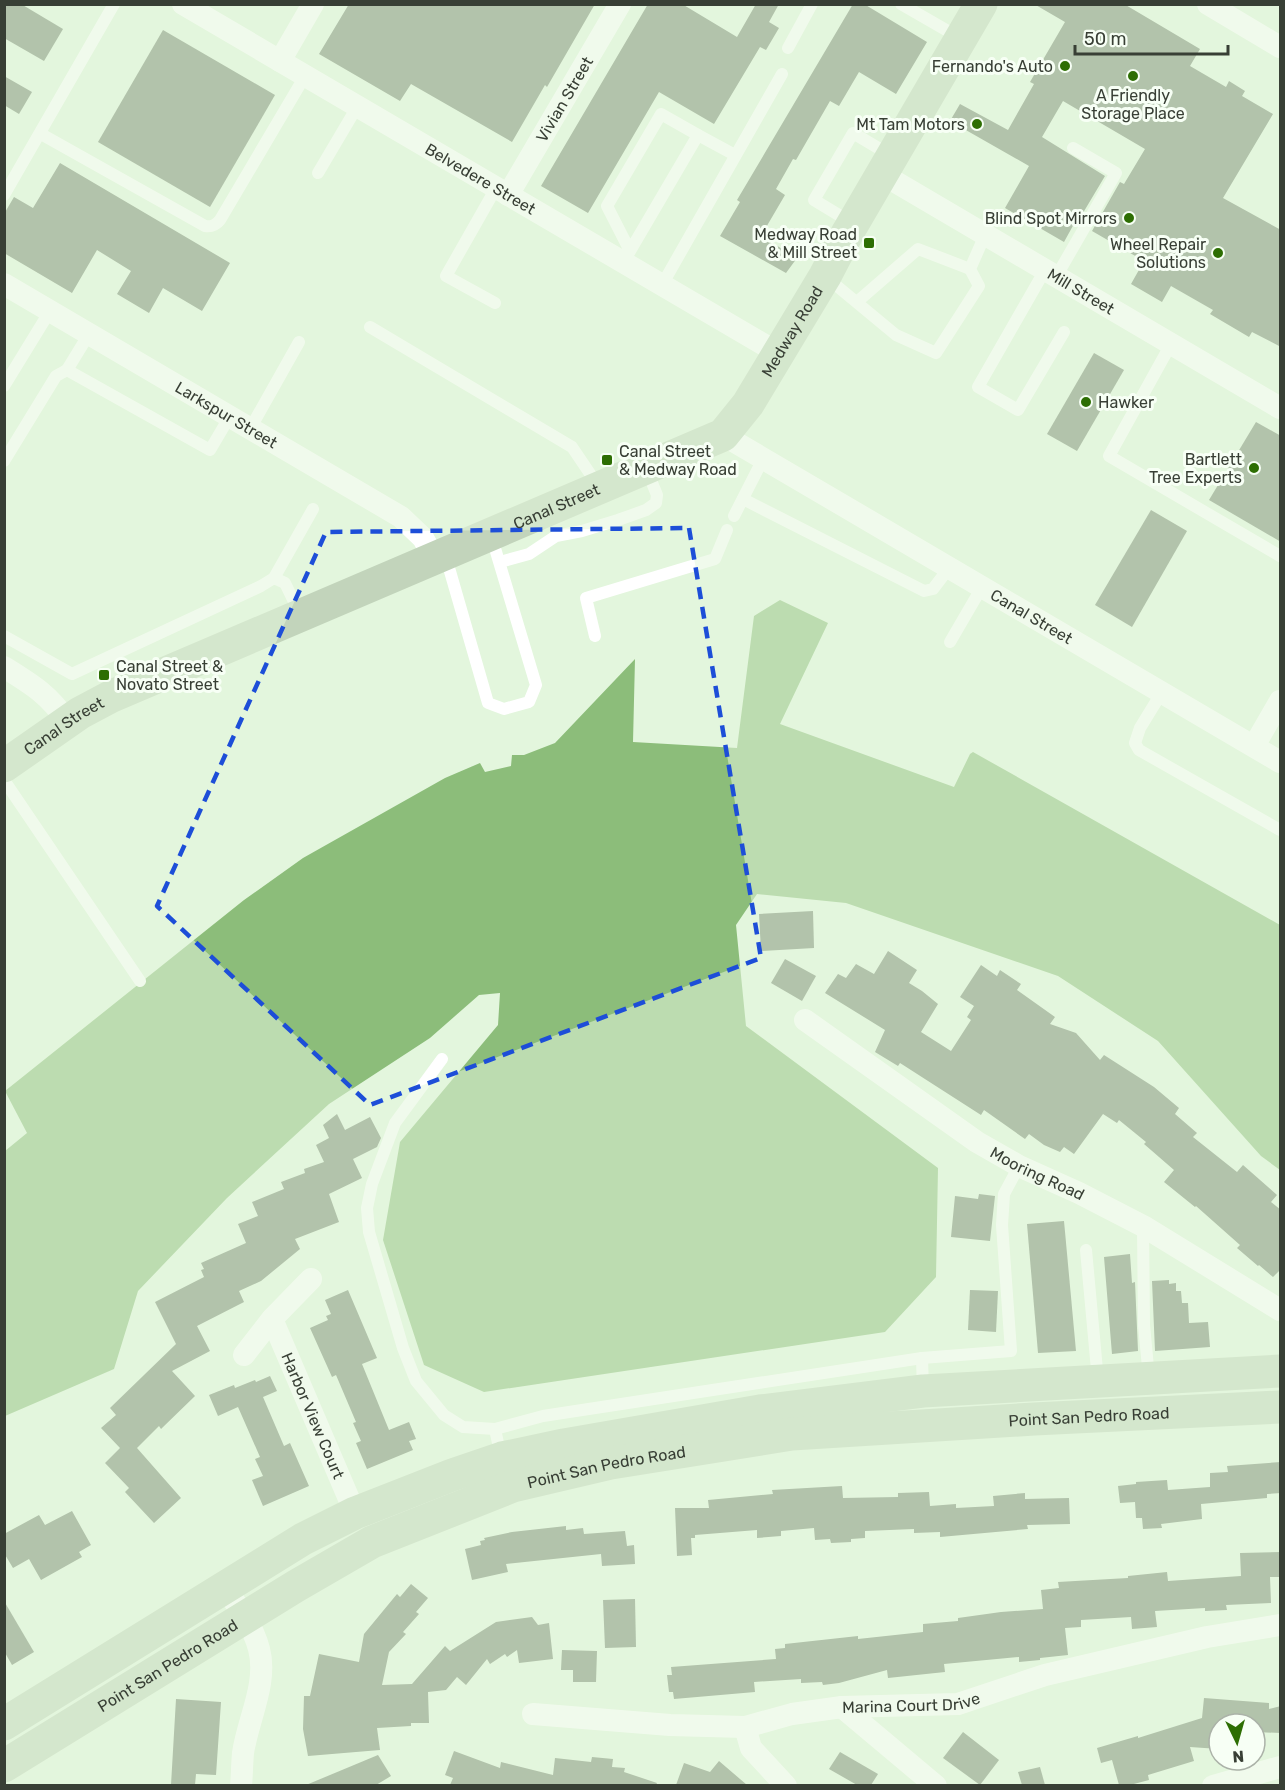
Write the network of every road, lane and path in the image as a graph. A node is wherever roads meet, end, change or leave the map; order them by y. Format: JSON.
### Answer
{"nodes":[{"id":1,"x":114,"y":4,"type":"edge"},
{"id":2,"x":183,"y":4,"type":"edge"},
{"id":3,"x":313,"y":4,"type":"edge"},
{"id":4,"x":620,"y":4,"type":"edge"},
{"id":5,"x":813,"y":4,"type":"edge"},
{"id":6,"x":901,"y":4,"type":"edge"},
{"id":7,"x":981,"y":4,"type":"edge"},
{"id":8,"x":1208,"y":4,"type":"edge"},
{"id":9,"x":961,"y":39,"type":"junction"},
{"id":10,"x":1281,"y":47,"type":"edge"},
{"id":11,"x":788,"y":48,"type":"dead end"},
{"id":12,"x":280,"y":61,"type":"junction"},
{"id":13,"x":782,"y":74,"type":"dead end"},
{"id":14,"x":305,"y":76,"type":"junction"},
{"id":15,"x":357,"y":107,"type":"junction"},
{"id":16,"x":41,"y":134,"type":"junction"},
{"id":17,"x":698,"y":135,"type":"junction"},
{"id":18,"x":1073,"y":148,"type":"dead end"},
{"id":19,"x":735,"y":155,"type":"junction"},
{"id":20,"x":887,"y":165,"type":"junction"},
{"id":21,"x":318,"y":173,"type":"dead end"},
{"id":22,"x":502,"y":192,"type":"junction"},
{"id":23,"x":4,"y":195,"type":"edge"},
{"id":24,"x":853,"y":224,"type":"junction"},
{"id":25,"x":986,"y":235,"type":"junction"},
{"id":26,"x":626,"y":257,"type":"junction"},
{"id":27,"x":970,"y":269,"type":"junction"},
{"id":28,"x":1051,"y":273,"type":"junction"},
{"id":29,"x":825,"y":276,"type":"junction"},
{"id":30,"x":4,"y":284,"type":"edge"},
{"id":31,"x":662,"y":285,"type":"junction"},
{"id":32,"x":858,"y":301,"type":"junction"},
{"id":33,"x":495,"y":303,"type":"dead end"},
{"id":34,"x":50,"y":311,"type":"junction"},
{"id":35,"x":370,"y":327,"type":"dead end"},
{"id":36,"x":1064,"y":332,"type":"dead end"},
{"id":37,"x":89,"y":334,"type":"junction"},
{"id":38,"x":299,"y":342,"type":"dead end"},
{"id":39,"x":1171,"y":344,"type":"junction"},
{"id":40,"x":778,"y":353,"type":"junction"},
{"id":41,"x":68,"y":370,"type":"junction"},
{"id":42,"x":4,"y":386,"type":"edge"},
{"id":43,"x":1281,"y":408,"type":"edge"},
{"id":44,"x":230,"y":416,"type":"junction"},
{"id":45,"x":250,"y":429,"type":"junction"},
{"id":46,"x":723,"y":435,"type":"junction"},
{"id":47,"x":763,"y":459,"type":"junction"},
{"id":48,"x":4,"y":461,"type":"edge"},
{"id":49,"x":646,"y":468,"type":"junction"},
{"id":50,"x":600,"y":488,"type":"junction"},
{"id":51,"x":742,"y":499,"type":"junction"},
{"id":52,"x":313,"y":509,"type":"dead end"},
{"id":53,"x":734,"y":516,"type":"dead end"},
{"id":54,"x":727,"y":530,"type":"dead end"},
{"id":55,"x":495,"y":548,"type":"junction"},
{"id":56,"x":439,"y":556,"type":"junction"},
{"id":57,"x":1281,"y":556,"type":"edge"},
{"id":58,"x":949,"y":568,"type":"junction"},
{"id":59,"x":274,"y":578,"type":"junction"},
{"id":60,"x":982,"y":587,"type":"junction"},
{"id":61,"x":301,"y":615,"type":"junction"},
{"id":62,"x":4,"y":636,"type":"edge"},
{"id":63,"x":595,"y":636,"type":"dead end"},
{"id":64,"x":950,"y":642,"type":"dead end"},
{"id":65,"x":4,"y":668,"type":"edge"},
{"id":66,"x":1162,"y":692,"type":"junction"},
{"id":67,"x":1281,"y":701,"type":"edge"},
{"id":68,"x":68,"y":722,"type":"junction"},
{"id":69,"x":1254,"y":746,"type":"junction"},
{"id":70,"x":1281,"y":762,"type":"edge"},
{"id":71,"x":4,"y":766,"type":"edge"},
{"id":72,"x":4,"y":780,"type":"edge"},
{"id":73,"x":1281,"y":830,"type":"edge"},
{"id":74,"x":140,"y":981,"type":"dead end"},
{"id":75,"x":805,"y":1020,"type":"dead end"},
{"id":76,"x":442,"y":1059,"type":"dead end"},
{"id":77,"x":1019,"y":1166,"type":"junction"},
{"id":78,"x":1143,"y":1226,"type":"junction"},
{"id":79,"x":1086,"y":1250,"type":"dead end"},
{"id":80,"x":311,"y":1279,"type":"dead end"},
{"id":81,"x":1281,"y":1310,"type":"edge"},
{"id":82,"x":272,"y":1318,"type":"junction"},
{"id":83,"x":244,"y":1355,"type":"dead end"},
{"id":84,"x":922,"y":1358,"type":"junction"},
{"id":85,"x":1281,"y":1371,"type":"edge"},
{"id":86,"x":1149,"y":1379,"type":"junction"},
{"id":87,"x":1098,"y":1382,"type":"junction"},
{"id":88,"x":924,"y":1391,"type":"junction"},
{"id":89,"x":1281,"y":1407,"type":"edge"},
{"id":90,"x":498,"y":1444,"type":"junction"},
{"id":91,"x":355,"y":1513,"type":"junction"},
{"id":92,"x":225,"y":1589,"type":"junction"},
{"id":93,"x":246,"y":1617,"type":"junction"},
{"id":94,"x":1281,"y":1625,"type":"edge"},
{"id":95,"x":842,"y":1707,"type":"junction"},
{"id":96,"x":533,"y":1714,"type":"dead end"},
{"id":97,"x":4,"y":1725,"type":"edge"},
{"id":98,"x":745,"y":1727,"type":"junction"},
{"id":99,"x":4,"y":1766,"type":"edge"},
{"id":100,"x":1281,"y":1767,"type":"edge"},
{"id":101,"x":241,"y":1785,"type":"edge"},
{"id":102,"x":786,"y":1785,"type":"edge"},
{"id":103,"x":936,"y":1785,"type":"edge"},
{"id":104,"x":1213,"y":1785,"type":"edge"}],
"edges":[{"from":1,"to":16,"type":"lane"},
{"from":2,"to":12,"type":"street","name":"Belvedere Street"},
{"from":3,"to":12,"type":"street"},
{"from":4,"to":22,"type":"street","name":"Vivian Street"},
{"from":5,"to":11,"type":"lane"},
{"from":6,"to":9,"type":"lane"},
{"from":7,"to":9,"type":"main road","name":"Medway Road"},
{"from":8,"to":10,"type":"street"},
{"from":9,"to":20,"type":"main road","name":"Medway Road"},
{"from":12,"to":14,"type":"street","name":"Belvedere Street"},
{"from":13,"to":19,"type":"lane"},
{"from":14,"to":15,"type":"street","name":"Belvedere Street"},
{"from":14,"to":16,"type":"lane"},
{"from":15,"to":21,"type":"lane"},
{"from":15,"to":22,"type":"street","name":"Belvedere Street"},
{"from":16,"to":23,"type":"lane"},
{"from":17,"to":19,"type":"lane"},
{"from":17,"to":26,"type":"lane"},
{"from":17,"to":26,"type":"lane"},
{"from":18,"to":28,"type":"lane"},
{"from":19,"to":31,"type":"lane"},
{"from":20,"to":24,"type":"main road","name":"Medway Road"},
{"from":20,"to":24,"type":"lane"},
{"from":20,"to":25,"type":"street","name":"Mill Street"},
{"from":22,"to":26,"type":"street","name":"Belvedere Street"},
{"from":22,"to":33,"type":"lane"},
{"from":24,"to":29,"type":"main road","name":"Medway Road"},
{"from":25,"to":27,"type":"lane"},
{"from":25,"to":28,"type":"street","name":"Mill Street"},
{"from":26,"to":31,"type":"street","name":"Belvedere Street"},
{"from":27,"to":32,"type":"lane"},
{"from":27,"to":32,"type":"lane"},
{"from":28,"to":36,"type":"lane"},
{"from":28,"to":39,"type":"street","name":"Mill Street"},
{"from":29,"to":32,"type":"lane"},
{"from":29,"to":40,"type":"main road","name":"Medway Road"},
{"from":30,"to":34,"type":"street","name":"Larkspur Street"},
{"from":31,"to":40,"type":"street","name":"Belvedere Street"},
{"from":34,"to":37,"type":"street","name":"Larkspur Street"},
{"from":34,"to":42,"type":"lane"},
{"from":35,"to":50,"type":"lane"},
{"from":37,"to":41,"type":"lane"},
{"from":37,"to":44,"type":"street","name":"Larkspur Street"},
{"from":38,"to":45,"type":"lane"},
{"from":39,"to":43,"type":"street","name":"Mill Street"},
{"from":39,"to":57,"type":"lane"},
{"from":40,"to":46,"type":"main road","name":"Medway Road"},
{"from":41,"to":44,"type":"lane"},
{"from":41,"to":48,"type":"lane"},
{"from":44,"to":45,"type":"street","name":"Larkspur Street"},
{"from":45,"to":56,"type":"street","name":"Larkspur Street"},
{"from":46,"to":47,"type":"street","name":"Canal Street"},
{"from":46,"to":49,"type":"main road","name":"Canal Street"},
{"from":47,"to":51,"type":"lane"},
{"from":47,"to":58,"type":"street","name":"Canal Street"},
{"from":49,"to":50,"type":"main road","name":"Canal Street"},
{"from":49,"to":55,"type":"lane"},
{"from":50,"to":55,"type":"main road","name":"Canal Street"},
{"from":51,"to":53,"type":"lane"},
{"from":51,"to":58,"type":"lane"},
{"from":52,"to":59,"type":"lane"},
{"from":54,"to":63,"type":"lane"},
{"from":55,"to":56,"type":"main road","name":"Canal Street"},
{"from":55,"to":56,"type":"lane"},
{"from":56,"to":61,"type":"main road","name":"Canal Street"},
{"from":58,"to":60,"type":"street","name":"Canal Street"},
{"from":59,"to":61,"type":"lane"},
{"from":59,"to":62,"type":"lane"},
{"from":60,"to":64,"type":"lane"},
{"from":60,"to":66,"type":"street","name":"Canal Street"},
{"from":61,"to":68,"type":"main road","name":"Canal Street"},
{"from":65,"to":68,"type":"street"},
{"from":66,"to":69,"type":"street","name":"Canal Street"},
{"from":66,"to":73,"type":"lane"},
{"from":67,"to":69,"type":"street"},
{"from":68,"to":71,"type":"main road","name":"Canal Street"},
{"from":69,"to":70,"type":"street","name":"Canal Street"},
{"from":72,"to":74,"type":"lane"},
{"from":75,"to":77,"type":"street","name":"Mooring Road"},
{"from":76,"to":90,"type":"lane"},
{"from":77,"to":78,"type":"street","name":"Mooring Road"},
{"from":77,"to":84,"type":"lane"},
{"from":78,"to":81,"type":"street","name":"Mooring Road"},
{"from":78,"to":86,"type":"lane"},
{"from":79,"to":87,"type":"lane"},
{"from":80,"to":82,"type":"street"},
{"from":82,"to":83,"type":"street"},
{"from":82,"to":91,"type":"street","name":"Harbor View Court"},
{"from":84,"to":88,"type":"lane"},
{"from":84,"to":90,"type":"lane"},
{"from":85,"to":86,"type":"main road","name":"Point San Pedro Road"},
{"from":86,"to":87,"type":"main road","name":"Point San Pedro Road"},
{"from":87,"to":88,"type":"main road","name":"Point San Pedro Road"},
{"from":88,"to":90,"type":"main road","name":"Point San Pedro Road"},
{"from":89,"to":93,"type":"main road","name":"Point San Pedro Road"},
{"from":90,"to":91,"type":"main road","name":"Point San Pedro Road"},
{"from":91,"to":92,"type":"main road","name":"Point San Pedro Road"},
{"from":92,"to":93,"type":"street"},
{"from":92,"to":97,"type":"main road","name":"Point San Pedro Road"},
{"from":93,"to":99,"type":"main road","name":"Point San Pedro Road"},
{"from":93,"to":101,"type":"street"},
{"from":94,"to":95,"type":"street","name":"Marina Court Drive"},
{"from":95,"to":98,"type":"street","name":"Marina Court Drive"},
{"from":95,"to":103,"type":"street"},
{"from":96,"to":98,"type":"street","name":"Marina Court Drive"},
{"from":98,"to":102,"type":"street"},
{"from":100,"to":104,"type":"street"}]}
